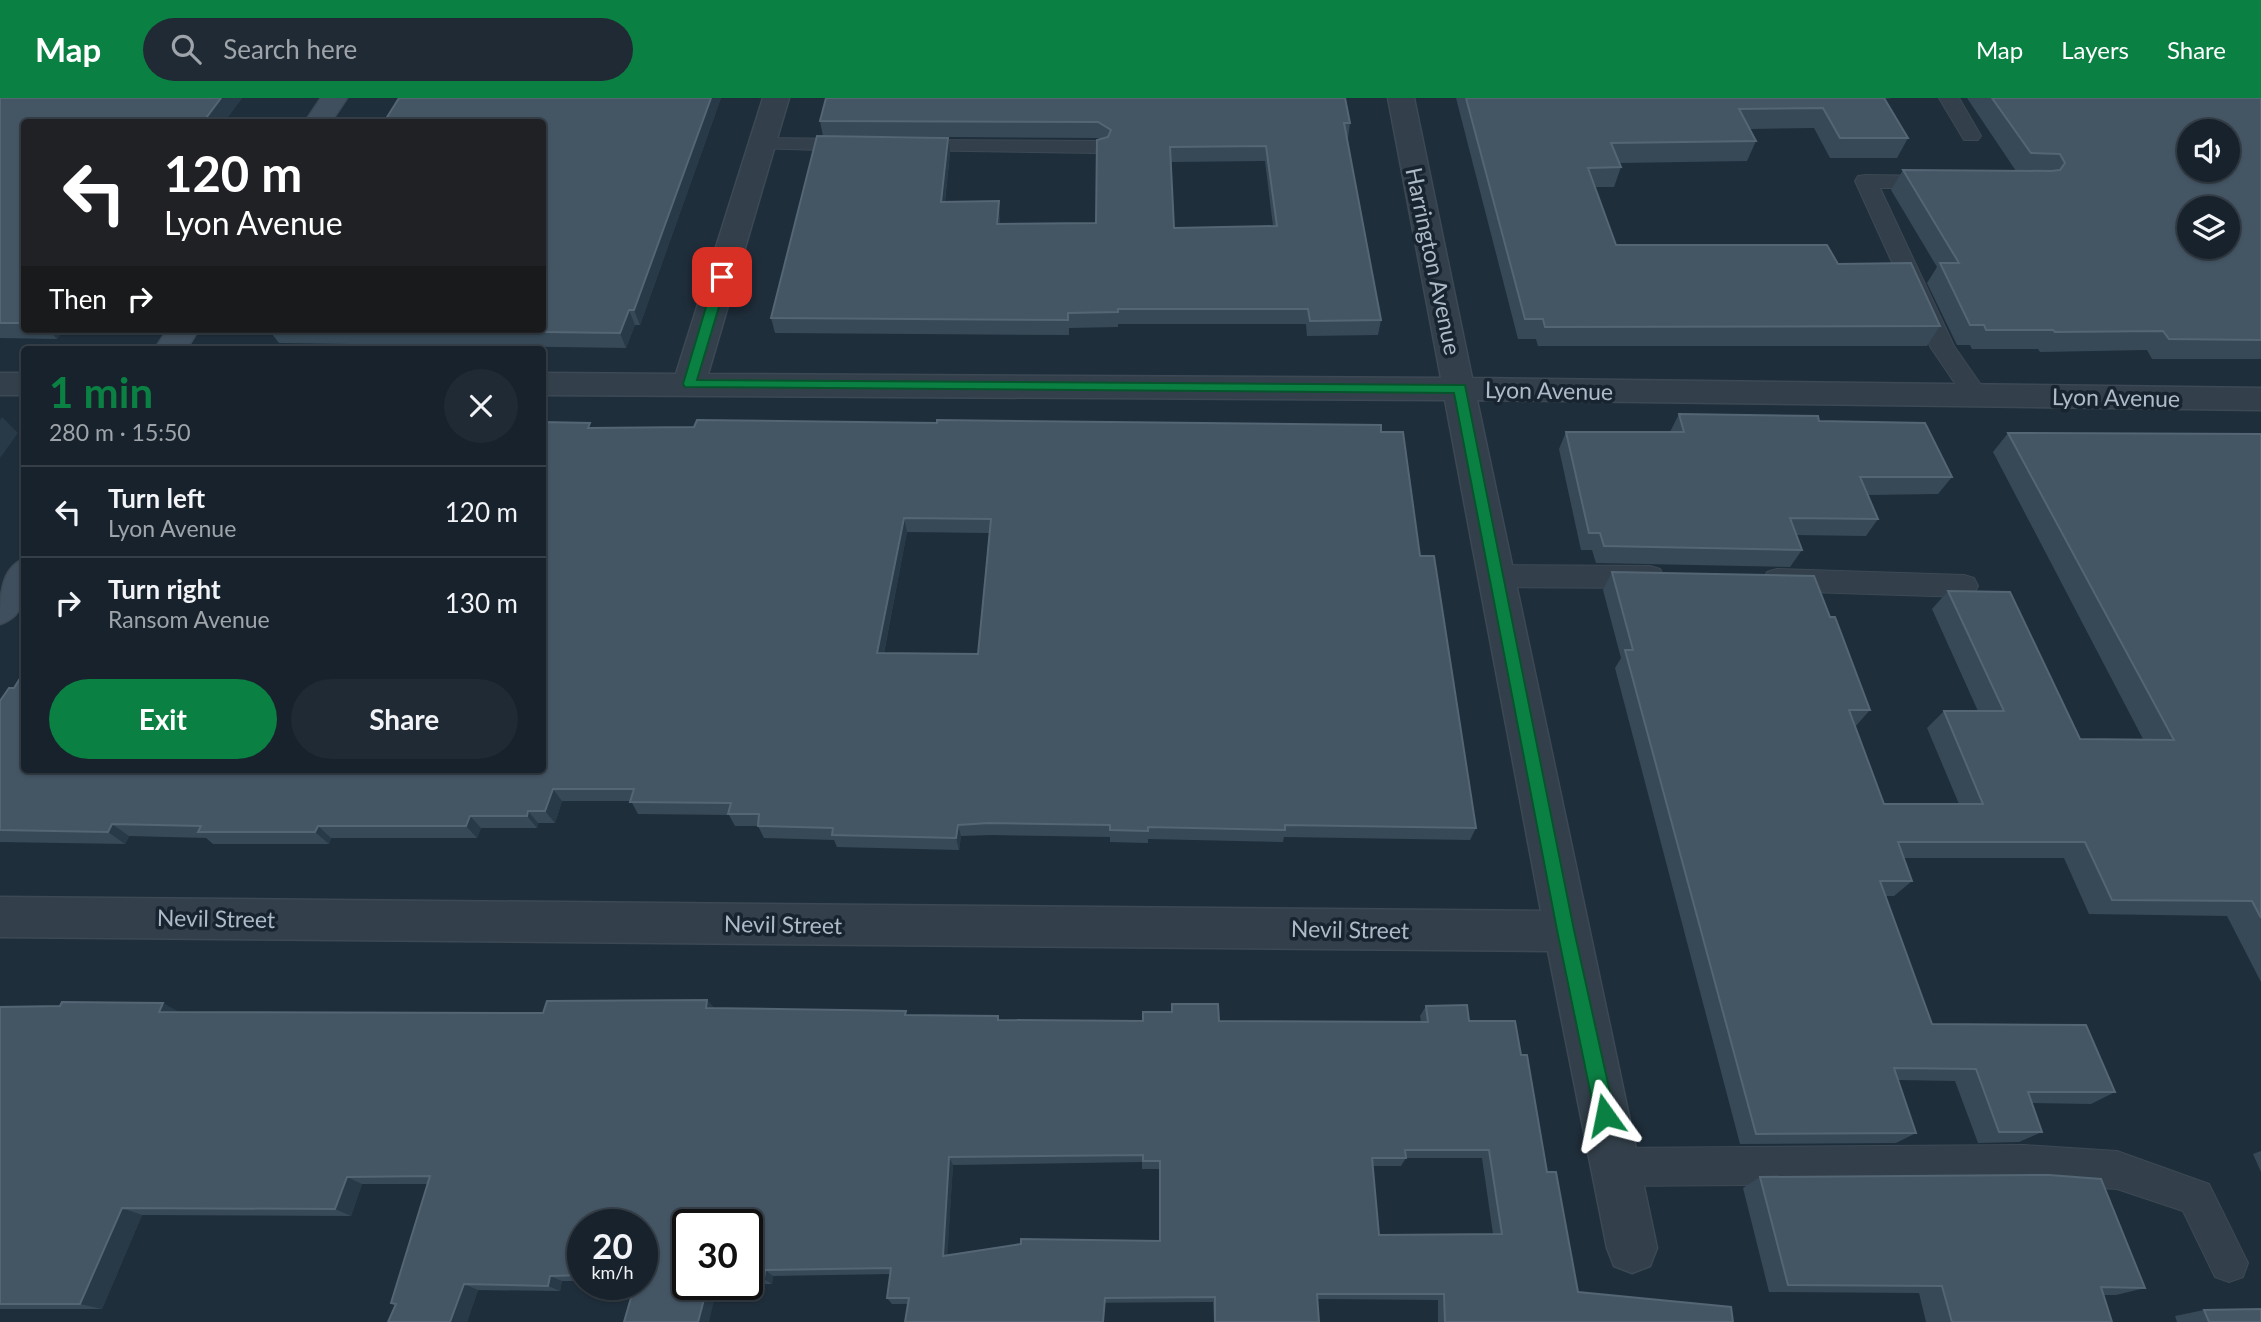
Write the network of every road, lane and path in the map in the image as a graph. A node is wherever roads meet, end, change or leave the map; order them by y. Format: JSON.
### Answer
{"nodes":[{"id":1,"x":334,"y":98,"type":"edge"},
{"id":2,"x":776,"y":98,"type":"edge"},
{"id":3,"x":1401,"y":98,"type":"edge"},
{"id":4,"x":1949,"y":98,"type":"edge"},
{"id":5,"x":320,"y":119,"type":"edge"},
{"id":6,"x":1971,"y":136,"type":"dead end"},
{"id":7,"x":762,"y":144,"type":"junction"},
{"id":8,"x":1100,"y":147,"type":"edge"},
{"id":9,"x":1959,"y":182,"type":"edge"},
{"id":10,"x":0,"y":384,"type":"edge"},
{"id":11,"x":21,"y":384,"type":"edge"},
{"id":12,"x":546,"y":384,"type":"edge"},
{"id":13,"x":689,"y":384,"type":"junction"},
{"id":14,"x":1460,"y":388,"type":"junction"},
{"id":15,"x":1976,"y":395,"type":"junction"},
{"id":16,"x":2261,"y":399,"type":"edge"},
{"id":17,"x":1496,"y":576,"type":"junction"},
{"id":18,"x":1680,"y":577,"type":"edge"},
{"id":19,"x":21,"y":578,"type":"edge"},
{"id":20,"x":1747,"y":579,"type":"edge"},
{"id":21,"x":1964,"y":586,"type":"dead end"},
{"id":22,"x":0,"y":610,"type":"edge"},
{"id":23,"x":0,"y":916,"type":"edge"},
{"id":24,"x":1566,"y":930,"type":"junction"},
{"id":25,"x":1616,"y":1167,"type":"junction"},
{"id":26,"x":1632,"y":1248,"type":"dead end"},
{"id":27,"x":2229,"y":1264,"type":"dead end"}],
"edges":[{"from":1,"to":5,"type":"street"},
{"from":2,"to":7,"type":"street"},
{"from":3,"to":14,"type":"street","name":"Harrington Avenue"},
{"from":4,"to":6,"type":"lane"},
{"from":7,"to":8,"type":"lane"},
{"from":7,"to":13,"type":"street"},
{"from":9,"to":15,"type":"lane"},
{"from":10,"to":11,"type":"street"},
{"from":12,"to":13,"type":"street","name":"Lyon Avenue"},
{"from":13,"to":14,"type":"street","name":"Lyon Avenue"},
{"from":14,"to":15,"type":"street","name":"Lyon Avenue"},
{"from":14,"to":17,"type":"street","name":"Harrington Avenue"},
{"from":15,"to":16,"type":"street","name":"Lyon Avenue"},
{"from":17,"to":18,"type":"lane"},
{"from":17,"to":24,"type":"street","name":"Harrington Avenue"},
{"from":19,"to":22,"type":"street"},
{"from":20,"to":21,"type":"lane"},
{"from":23,"to":24,"type":"street","name":"Nevil Street"},
{"from":24,"to":25,"type":"street","name":"Harrington Avenue"},
{"from":25,"to":26,"type":"street","name":"Harrington Avenue"},
{"from":25,"to":27,"type":"lane"}]}
